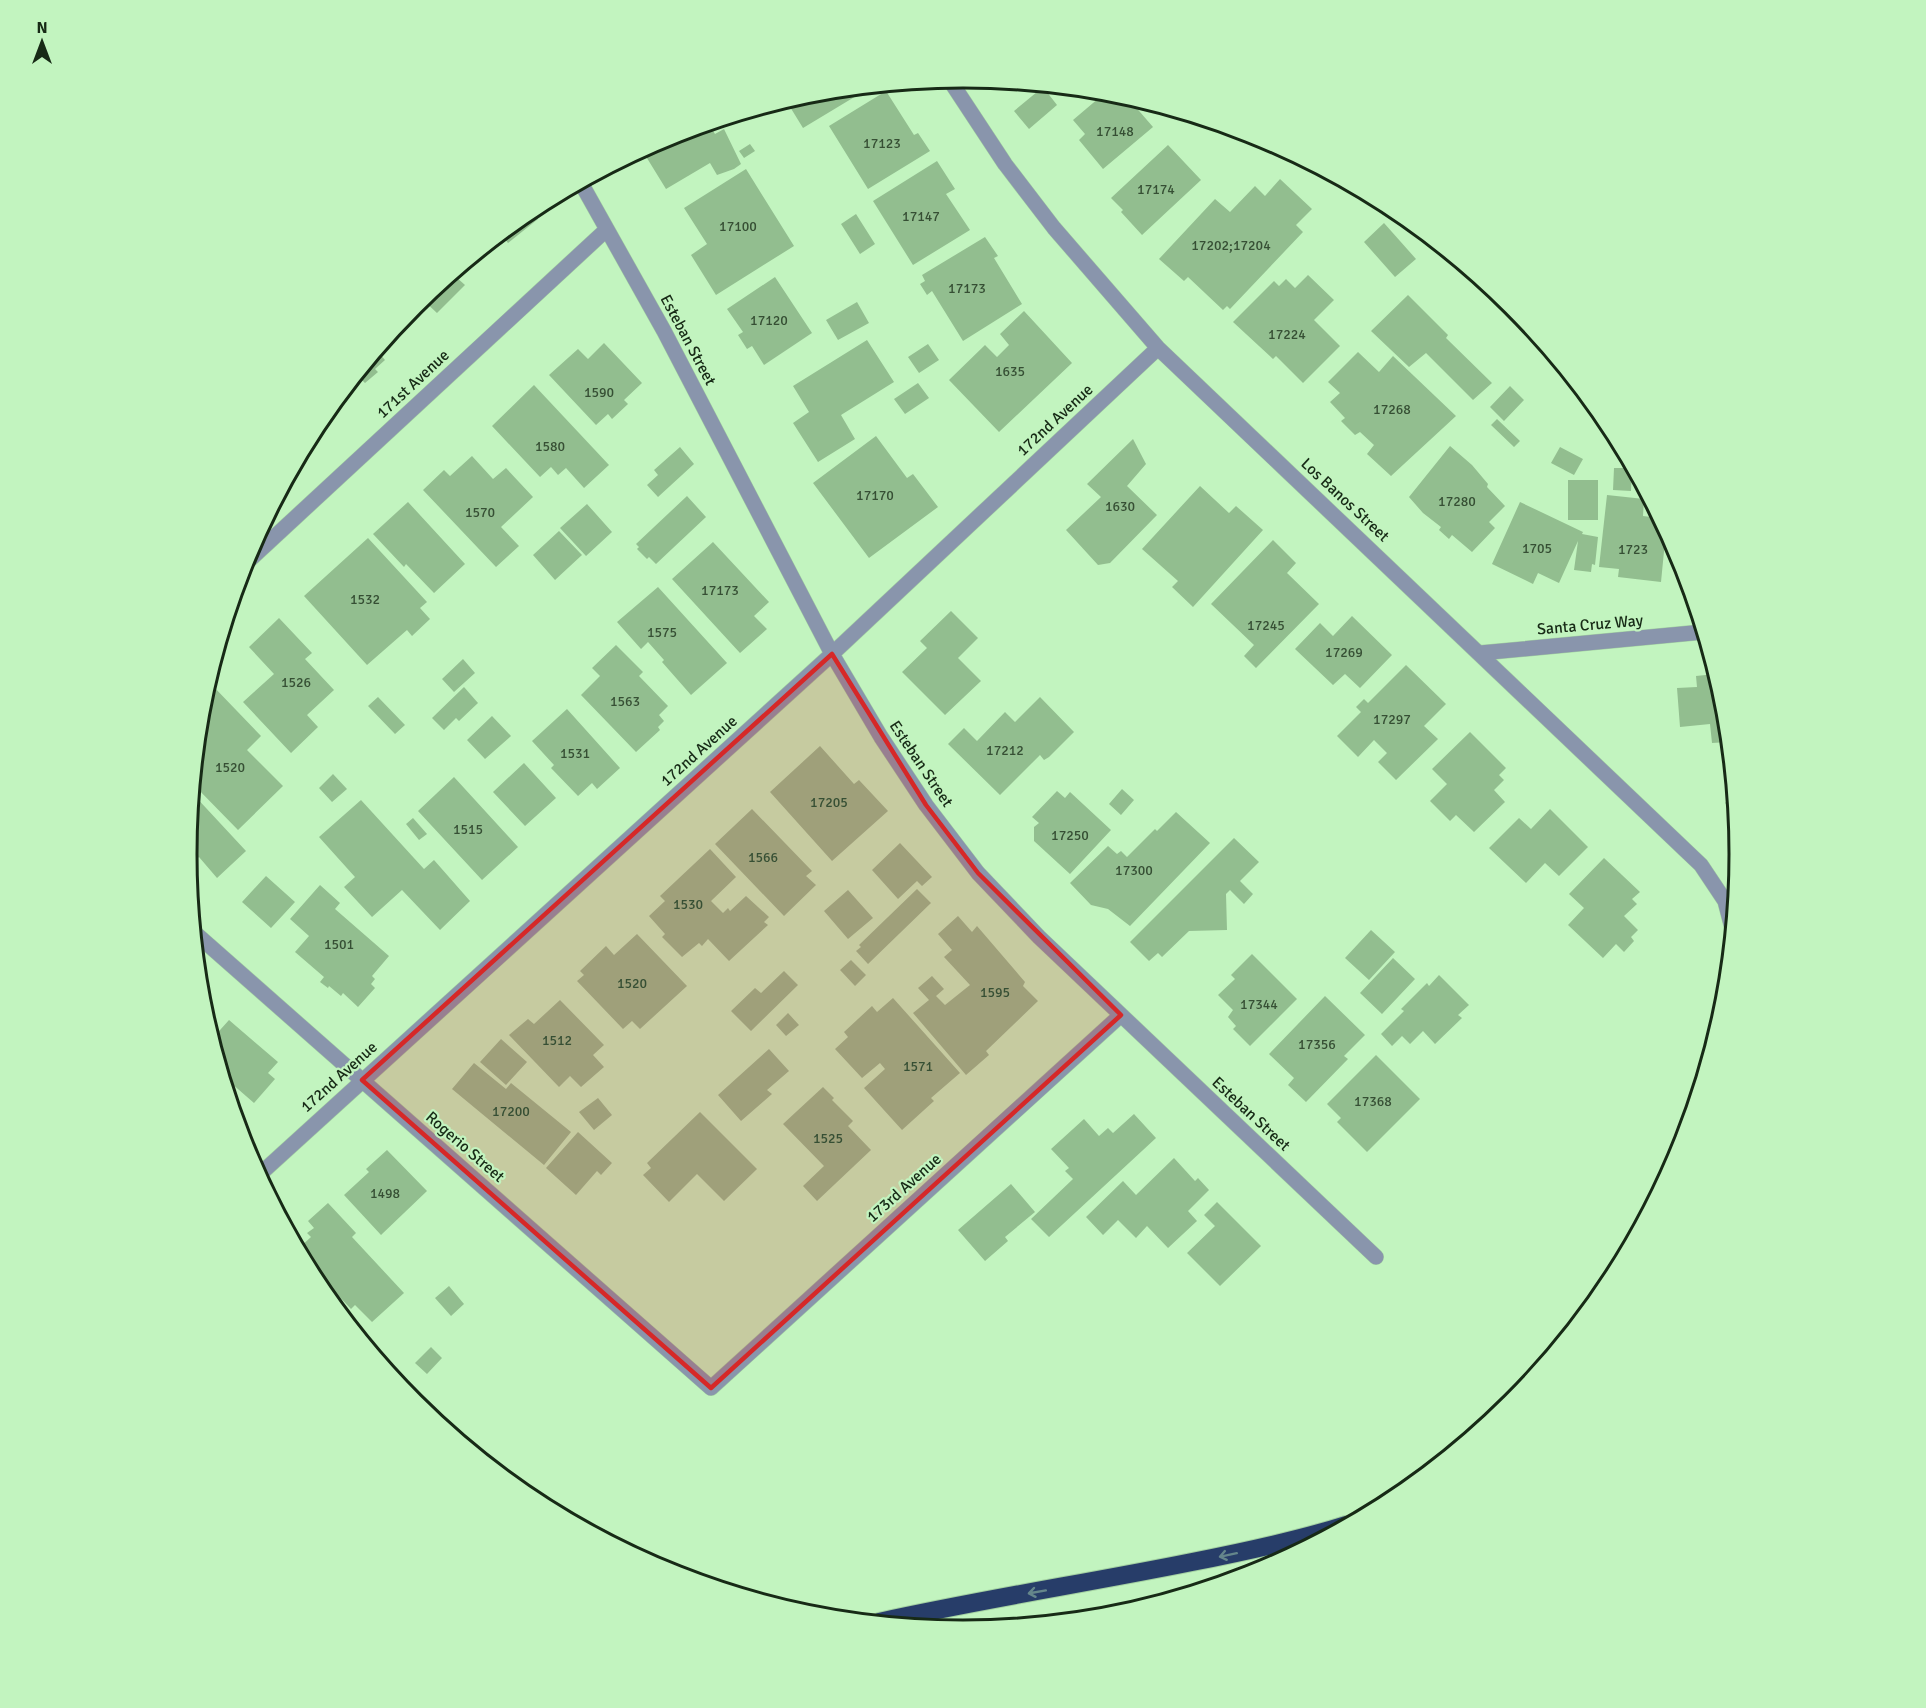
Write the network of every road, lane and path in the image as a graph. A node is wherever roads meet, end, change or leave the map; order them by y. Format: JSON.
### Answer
{"nodes":[{"id":1,"x":955,"y":88,"type":"edge"},
{"id":2,"x":584,"y":189,"type":"edge"},
{"id":3,"x":606,"y":230,"type":"junction"},
{"id":4,"x":1158,"y":348,"type":"junction"},
{"id":5,"x":261,"y":549,"type":"edge"},
{"id":6,"x":1695,"y":633,"type":"edge"},
{"id":7,"x":1480,"y":653,"type":"junction"},
{"id":8,"x":832,"y":654,"type":"junction"},
{"id":9,"x":1727,"y":907,"type":"edge"},
{"id":10,"x":203,"y":940,"type":"edge"},
{"id":11,"x":1121,"y":1015,"type":"junction"},
{"id":12,"x":362,"y":1080,"type":"junction"},
{"id":13,"x":266,"y":1169,"type":"edge"},
{"id":14,"x":1377,"y":1257,"type":"dead end"},
{"id":15,"x":711,"y":1388,"type":"joint"},
{"id":16,"x":1317,"y":1533,"type":"edge"},
{"id":17,"x":901,"y":1617,"type":"edge"}],
"edges":[{"from":1,"to":4,"type":"street","name":"Los Banos Street"},
{"from":2,"to":3,"type":"street","name":"Esteban Street"},
{"from":3,"to":5,"type":"street","name":"171st Avenue"},
{"from":3,"to":8,"type":"street","name":"Esteban Street"},
{"from":4,"to":7,"type":"street","name":"Los Banos Street"},
{"from":4,"to":8,"type":"street","name":"172nd Avenue"},
{"from":6,"to":7,"type":"street","name":"Santa Cruz Way"},
{"from":7,"to":9,"type":"street","name":"Los Banos Street"},
{"from":8,"to":11,"type":"street","name":"Esteban Street"},
{"from":8,"to":12,"type":"street","name":"172nd Avenue"},
{"from":10,"to":12,"type":"street","name":"Rogerio Street"},
{"from":11,"to":14,"type":"street","name":"Esteban Street"},
{"from":11,"to":15,"type":"street","name":"173rd Avenue"},
{"from":12,"to":13,"type":"street","name":"172nd Avenue"},
{"from":12,"to":15,"type":"street","name":"Rogerio Street"},
{"from":16,"to":17,"type":"highway","one_way":true}]}
